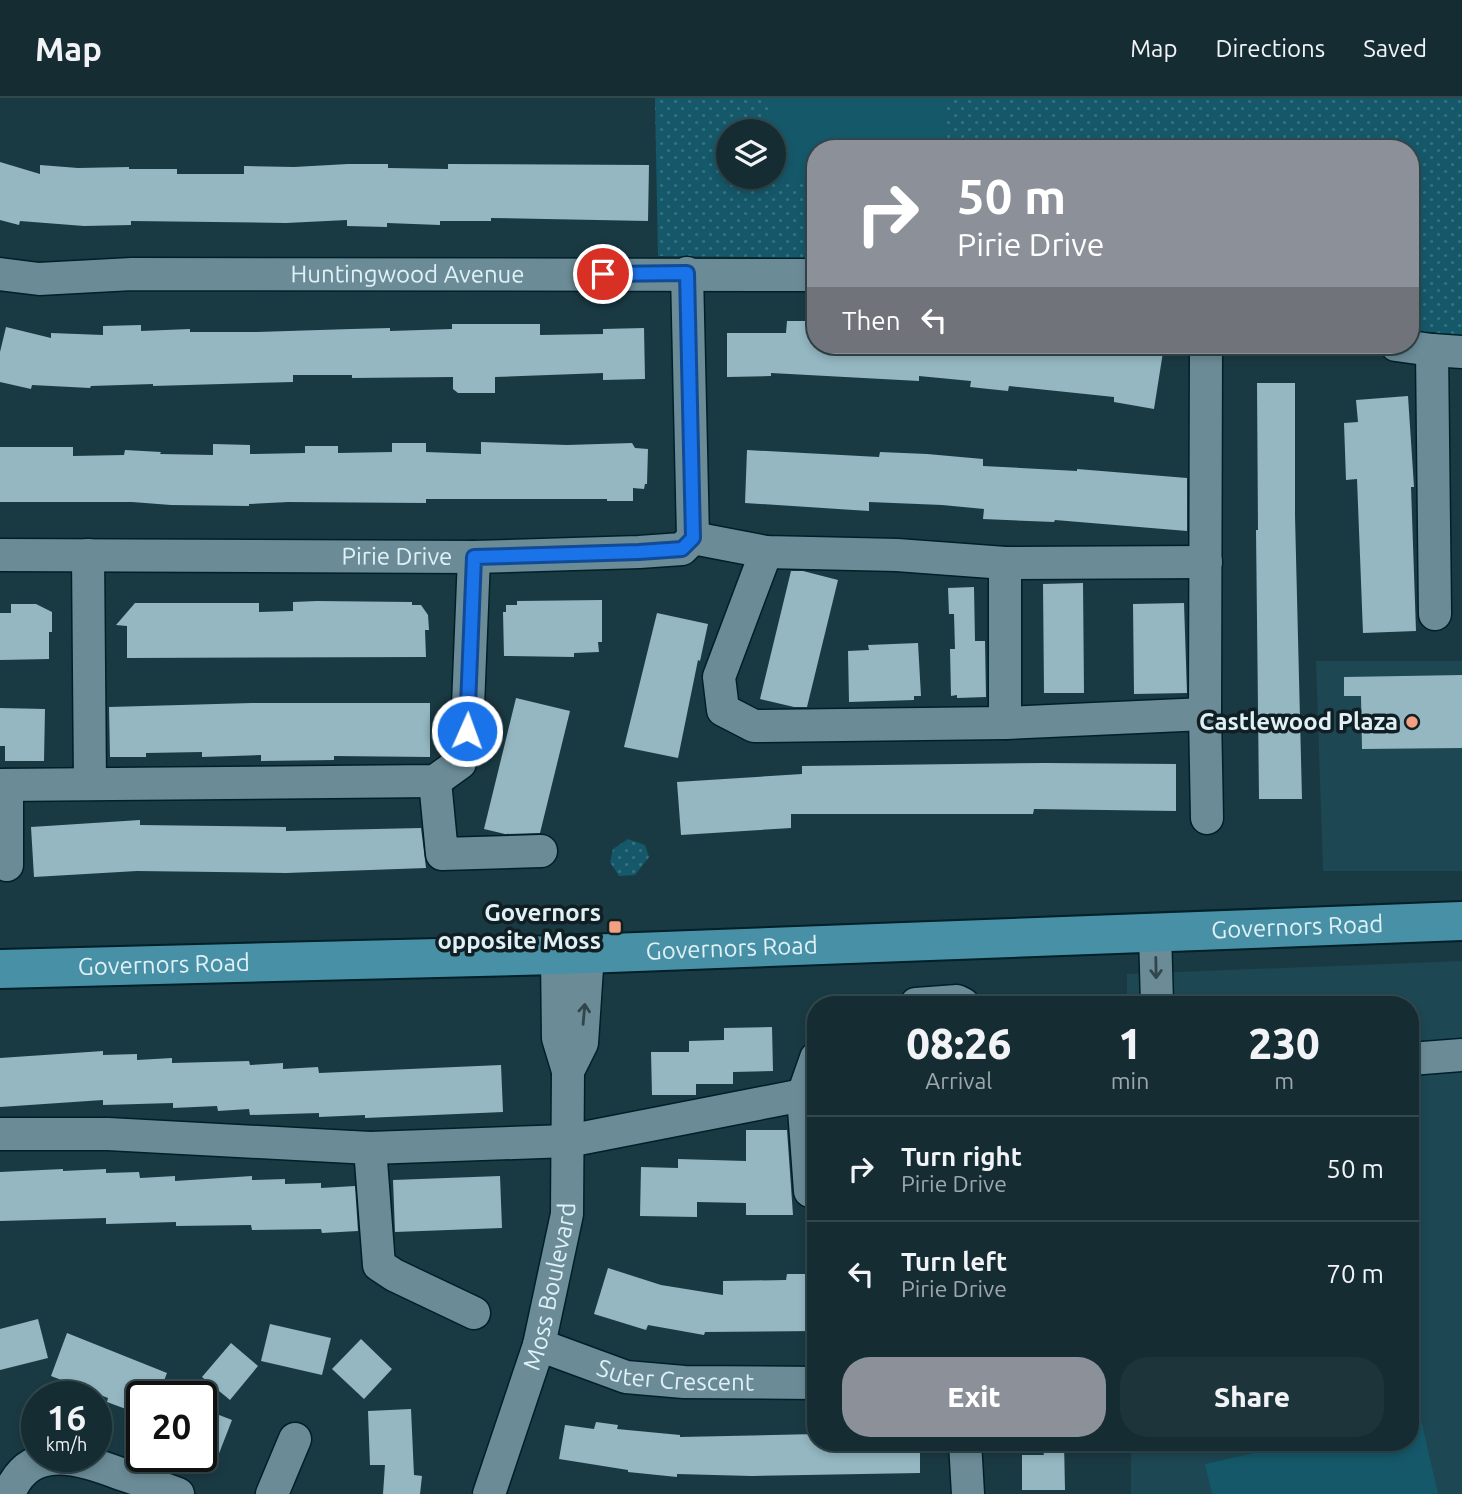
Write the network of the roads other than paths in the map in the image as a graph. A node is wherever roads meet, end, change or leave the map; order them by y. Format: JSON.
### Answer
{"nodes":[{"id":1,"x":687,"y":273,"type":"junction"},
{"id":2,"x":0,"y":274,"type":"edge"},
{"id":3,"x":807,"y":275,"type":"edge"},
{"id":4,"x":1419,"y":348,"type":"edge"},
{"id":5,"x":1447,"y":351,"type":"edge"},
{"id":6,"x":1206,"y":354,"type":"edge"},
{"id":7,"x":1448,"y":521,"type":"edge"},
{"id":8,"x":693,"y":538,"type":"junction"},
{"id":9,"x":766,"y":552,"type":"junction"},
{"id":10,"x":0,"y":555,"type":"edge"},
{"id":11,"x":88,"y":555,"type":"junction"},
{"id":12,"x":474,"y":557,"type":"junction"},
{"id":13,"x":1206,"y":562,"type":"junction"},
{"id":14,"x":1005,"y":563,"type":"junction"},
{"id":15,"x":1436,"y":614,"type":"dead end"},
{"id":16,"x":1205,"y":713,"type":"junction"},
{"id":17,"x":1005,"y":723,"type":"junction"},
{"id":18,"x":435,"y":781,"type":"junction"},
{"id":19,"x":90,"y":783,"type":"junction"},
{"id":20,"x":4,"y":785,"type":"edge"},
{"id":21,"x":1207,"y":818,"type":"dead end"},
{"id":22,"x":541,"y":851,"type":"dead end"},
{"id":23,"x":7,"y":865,"type":"dead end"},
{"id":24,"x":1462,"y":921,"type":"edge"},
{"id":25,"x":1155,"y":932,"type":"junction"},
{"id":26,"x":572,"y":954,"type":"junction"},
{"id":27,"x":0,"y":969,"type":"edge"},
{"id":28,"x":1157,"y":996,"type":"edge"},
{"id":29,"x":1462,"y":1055,"type":"edge"},
{"id":30,"x":1419,"y":1058,"type":"edge"},
{"id":31,"x":807,"y":1084,"type":"edge"},
{"id":32,"x":803,"y":1095,"type":"junction"},
{"id":33,"x":0,"y":1135,"type":"edge"},
{"id":34,"x":568,"y":1141,"type":"junction"},
{"id":35,"x":370,"y":1148,"type":"junction"},
{"id":36,"x":807,"y":1150,"type":"edge"},
{"id":37,"x":474,"y":1313,"type":"dead end"},
{"id":38,"x":538,"y":1345,"type":"junction"},
{"id":39,"x":807,"y":1383,"type":"edge"},
{"id":40,"x":295,"y":1439,"type":"dead end"},
{"id":41,"x":966,"y":1451,"type":"edge"},
{"id":42,"x":9,"y":1494,"type":"edge"},
{"id":43,"x":178,"y":1494,"type":"edge"},
{"id":44,"x":272,"y":1494,"type":"edge"},
{"id":45,"x":489,"y":1494,"type":"edge"},
{"id":46,"x":968,"y":1494,"type":"edge"}],
"edges":[{"from":1,"to":2,"type":"street","name":"Huntingwood Avenue"},
{"from":1,"to":3,"type":"street","name":"Huntingwood Avenue"},
{"from":1,"to":8,"type":"street"},
{"from":4,"to":5,"type":"street"},
{"from":5,"to":7,"type":"street"},
{"from":6,"to":13,"type":"street"},
{"from":7,"to":15,"type":"street"},
{"from":8,"to":9,"type":"street"},
{"from":8,"to":12,"type":"street","name":"Pirie Drive"},
{"from":9,"to":14,"type":"street"},
{"from":9,"to":17,"type":"street"},
{"from":10,"to":11,"type":"street","name":"Pirie Drive"},
{"from":11,"to":12,"type":"street","name":"Pirie Drive"},
{"from":11,"to":19,"type":"street"},
{"from":12,"to":18,"type":"street"},
{"from":13,"to":14,"type":"street"},
{"from":13,"to":16,"type":"street"},
{"from":14,"to":17,"type":"street"},
{"from":16,"to":17,"type":"street"},
{"from":16,"to":21,"type":"street"},
{"from":18,"to":19,"type":"street"},
{"from":18,"to":22,"type":"street"},
{"from":19,"to":20,"type":"street"},
{"from":20,"to":23,"type":"street"},
{"from":24,"to":25,"type":"main road","name":"Governors Road"},
{"from":25,"to":26,"type":"main road","name":"Governors Road"},
{"from":25,"to":28,"type":"street","one_way":true},
{"from":26,"to":27,"type":"main road","name":"Governors Road"},
{"from":26,"to":34,"type":"street","name":"Moss Boulevard"},
{"from":29,"to":30,"type":"street"},
{"from":31,"to":32,"type":"street"},
{"from":32,"to":34,"type":"street"},
{"from":32,"to":36,"type":"street"},
{"from":33,"to":35,"type":"street"},
{"from":34,"to":35,"type":"street"},
{"from":34,"to":38,"type":"street","name":"Moss Boulevard"},
{"from":35,"to":37,"type":"street"},
{"from":38,"to":39,"type":"street","name":"Suter Crescent"},
{"from":38,"to":45,"type":"street","name":"Moss Boulevard"},
{"from":40,"to":44,"type":"street"},
{"from":41,"to":46,"type":"street"},
{"from":42,"to":43,"type":"street"}]}
